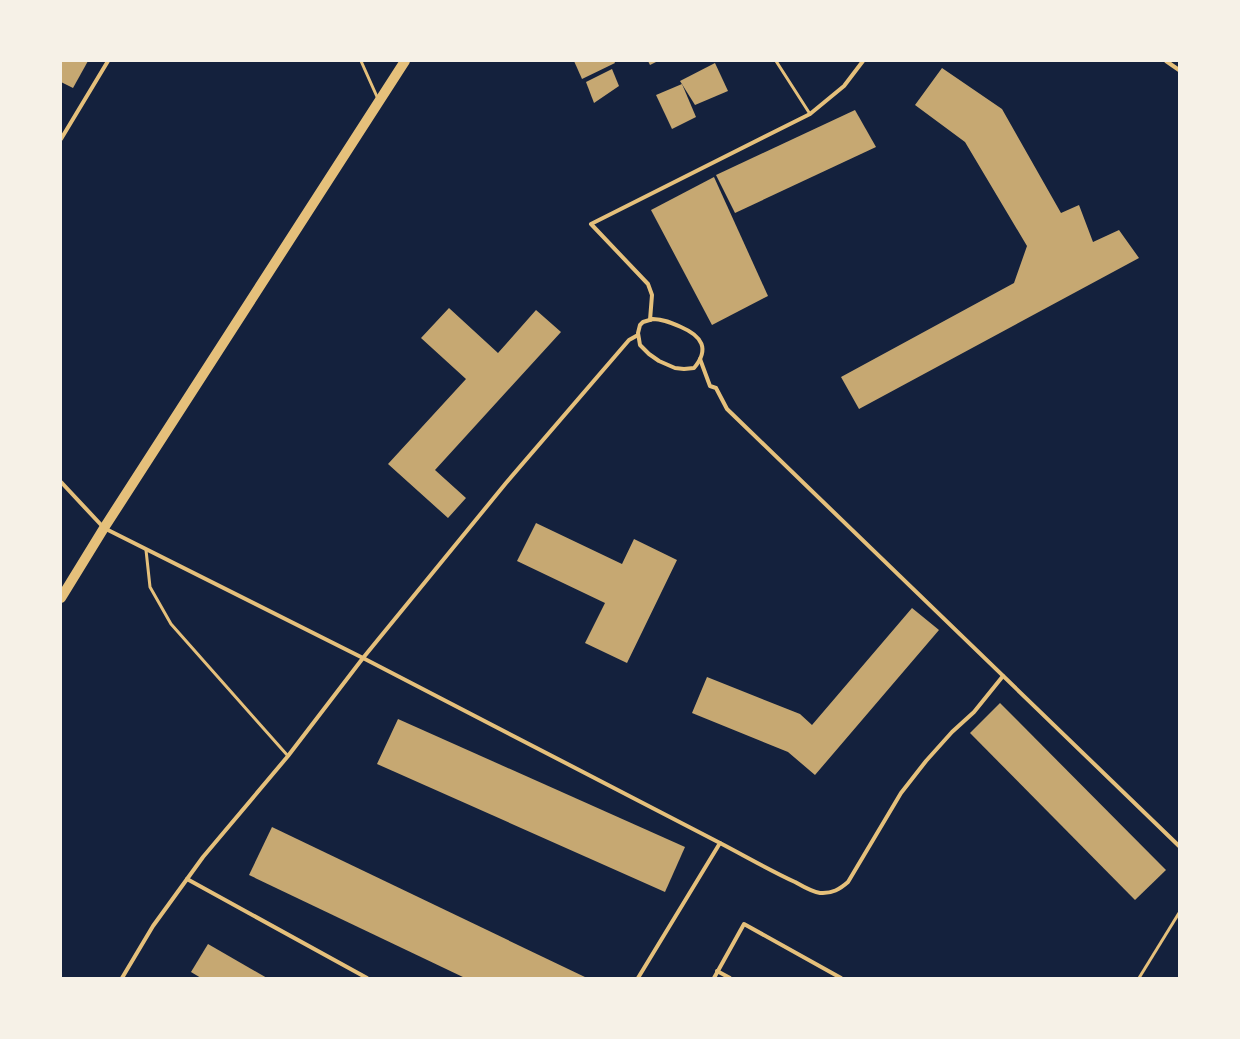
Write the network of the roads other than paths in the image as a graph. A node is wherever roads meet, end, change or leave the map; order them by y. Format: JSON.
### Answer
{"nodes":[{"id":1,"x":108,"y":61,"type":"edge"},
{"id":2,"x":361,"y":61,"type":"edge"},
{"id":3,"x":405,"y":61,"type":"edge"},
{"id":4,"x":776,"y":61,"type":"edge"},
{"id":5,"x":863,"y":61,"type":"edge"},
{"id":6,"x":1166,"y":61,"type":"edge"},
{"id":7,"x":1179,"y":70,"type":"edge"},
{"id":8,"x":379,"y":101,"type":"junction"},
{"id":9,"x":810,"y":114,"type":"junction"},
{"id":10,"x":61,"y":139,"type":"edge"},
{"id":11,"x":650,"y":320,"type":"junction"},
{"id":12,"x":638,"y":335,"type":"junction"},
{"id":13,"x":700,"y":359,"type":"junction"},
{"id":14,"x":61,"y":482,"type":"edge"},
{"id":15,"x":104,"y":528,"type":"junction"},
{"id":16,"x":146,"y":550,"type":"junction"},
{"id":17,"x":61,"y":598,"type":"edge"},
{"id":18,"x":363,"y":658,"type":"junction"},
{"id":19,"x":1003,"y":676,"type":"junction"},
{"id":20,"x":288,"y":756,"type":"junction"},
{"id":21,"x":720,"y":843,"type":"junction"},
{"id":22,"x":1179,"y":846,"type":"edge"},
{"id":23,"x":187,"y":879,"type":"junction"},
{"id":24,"x":1179,"y":913,"type":"edge"},
{"id":25,"x":718,"y":971,"type":"junction"},
{"id":26,"x":122,"y":978,"type":"edge"},
{"id":27,"x":367,"y":978,"type":"edge"},
{"id":28,"x":638,"y":978,"type":"edge"},
{"id":29,"x":714,"y":978,"type":"edge"},
{"id":30,"x":730,"y":978,"type":"edge"},
{"id":31,"x":841,"y":978,"type":"edge"},
{"id":32,"x":1139,"y":978,"type":"edge"}],
"edges":[{"from":1,"to":10,"type":"street"},
{"from":2,"to":8,"type":"lane"},
{"from":3,"to":8,"type":"main road"},
{"from":4,"to":9,"type":"lane"},
{"from":5,"to":9,"type":"street"},
{"from":6,"to":7,"type":"street"},
{"from":8,"to":15,"type":"main road"},
{"from":9,"to":11,"type":"street"},
{"from":11,"to":12,"type":"street"},
{"from":11,"to":13,"type":"street"},
{"from":12,"to":13,"type":"street"},
{"from":12,"to":18,"type":"street"},
{"from":13,"to":19,"type":"street"},
{"from":14,"to":15,"type":"street"},
{"from":15,"to":16,"type":"street"},
{"from":15,"to":17,"type":"main road"},
{"from":16,"to":18,"type":"street"},
{"from":16,"to":20,"type":"lane"},
{"from":18,"to":20,"type":"street"},
{"from":18,"to":21,"type":"street"},
{"from":19,"to":21,"type":"street"},
{"from":19,"to":22,"type":"street"},
{"from":20,"to":23,"type":"street"},
{"from":21,"to":28,"type":"street"},
{"from":23,"to":26,"type":"street"},
{"from":23,"to":27,"type":"street"},
{"from":24,"to":32,"type":"lane"},
{"from":25,"to":29,"type":"street"},
{"from":25,"to":30,"type":"street"},
{"from":25,"to":31,"type":"street"}]}
